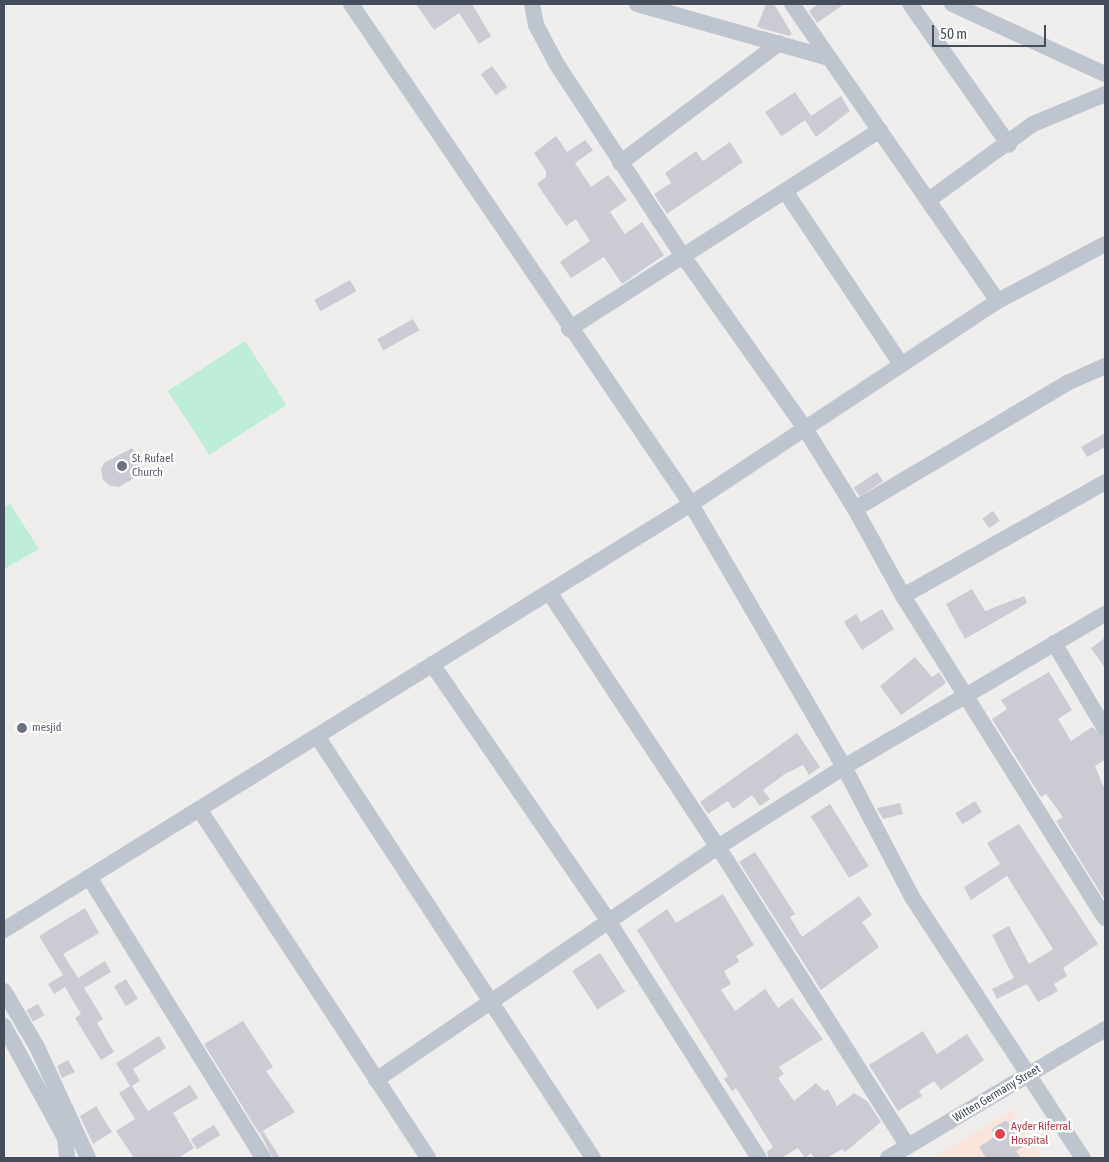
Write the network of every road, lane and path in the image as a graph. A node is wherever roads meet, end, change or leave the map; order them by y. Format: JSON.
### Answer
{"nodes":[{"id":1,"x":351,"y":4,"type":"edge"},
{"id":2,"x":532,"y":4,"type":"edge"},
{"id":3,"x":637,"y":4,"type":"edge"},
{"id":4,"x":792,"y":4,"type":"edge"},
{"id":5,"x":910,"y":4,"type":"edge"},
{"id":6,"x":952,"y":4,"type":"edge"},
{"id":7,"x":779,"y":43,"type":"junction"},
{"id":8,"x":826,"y":56,"type":"junction"},
{"id":9,"x":1105,"y":74,"type":"edge"},
{"id":10,"x":1105,"y":94,"type":"edge"},
{"id":11,"x":880,"y":130,"type":"junction"},
{"id":12,"x":1009,"y":145,"type":"junction"},
{"id":13,"x":620,"y":163,"type":"junction"},
{"id":14,"x":785,"y":191,"type":"junction"},
{"id":15,"x":930,"y":200,"type":"junction"},
{"id":16,"x":1105,"y":244,"type":"edge"},
{"id":17,"x":683,"y":256,"type":"junction"},
{"id":18,"x":998,"y":301,"type":"junction"},
{"id":19,"x":569,"y":329,"type":"junction"},
{"id":20,"x":900,"y":363,"type":"junction"},
{"id":21,"x":1105,"y":366,"type":"edge"},
{"id":22,"x":804,"y":428,"type":"junction"},
{"id":23,"x":1105,"y":482,"type":"edge"},
{"id":24,"x":691,"y":504,"type":"junction"},
{"id":25,"x":855,"y":510,"type":"junction"},
{"id":26,"x":549,"y":592,"type":"junction"},
{"id":27,"x":903,"y":596,"type":"junction"},
{"id":28,"x":1105,"y":614,"type":"edge"},
{"id":29,"x":1054,"y":643,"type":"junction"},
{"id":30,"x":432,"y":664,"type":"junction"},
{"id":31,"x":965,"y":694,"type":"junction"},
{"id":32,"x":1105,"y":729,"type":"edge"},
{"id":33,"x":318,"y":736,"type":"junction"},
{"id":34,"x":844,"y":767,"type":"junction"},
{"id":35,"x":199,"y":809,"type":"junction"},
{"id":36,"x":718,"y":847,"type":"junction"},
{"id":37,"x":89,"y":877,"type":"junction"},
{"id":38,"x":1105,"y":918,"type":"edge"},
{"id":39,"x":609,"y":922,"type":"junction"},
{"id":40,"x":4,"y":930,"type":"edge"},
{"id":41,"x":4,"y":991,"type":"edge"},
{"id":42,"x":492,"y":1004,"type":"junction"},
{"id":43,"x":4,"y":1026,"type":"edge"},
{"id":44,"x":1105,"y":1029,"type":"edge"},
{"id":45,"x":1027,"y":1076,"type":"junction"},
{"id":46,"x":376,"y":1080,"type":"junction"},
{"id":47,"x":65,"y":1138,"type":"junction"},
{"id":48,"x":908,"y":1146,"type":"junction"},
{"id":49,"x":67,"y":1158,"type":"edge"},
{"id":50,"x":82,"y":1158,"type":"edge"},
{"id":51,"x":88,"y":1158,"type":"edge"},
{"id":52,"x":263,"y":1158,"type":"edge"},
{"id":53,"x":428,"y":1158,"type":"edge"},
{"id":54,"x":593,"y":1158,"type":"edge"},
{"id":55,"x":759,"y":1158,"type":"edge"},
{"id":56,"x":888,"y":1158,"type":"edge"},
{"id":57,"x":1083,"y":1158,"type":"edge"}],
"edges":[{"from":1,"to":19,"type":"street"},
{"from":2,"to":13,"type":"street"},
{"from":3,"to":7,"type":"street"},
{"from":4,"to":8,"type":"street"},
{"from":5,"to":12,"type":"street"},
{"from":6,"to":9,"type":"street"},
{"from":7,"to":8,"type":"street"},
{"from":7,"to":13,"type":"street"},
{"from":8,"to":11,"type":"street"},
{"from":10,"to":12,"type":"street"},
{"from":11,"to":14,"type":"street"},
{"from":11,"to":15,"type":"street"},
{"from":12,"to":15,"type":"street"},
{"from":13,"to":17,"type":"street"},
{"from":14,"to":17,"type":"street"},
{"from":14,"to":20,"type":"street"},
{"from":15,"to":18,"type":"street"},
{"from":16,"to":18,"type":"street"},
{"from":17,"to":19,"type":"street"},
{"from":17,"to":22,"type":"street"},
{"from":18,"to":20,"type":"street"},
{"from":19,"to":24,"type":"street"},
{"from":20,"to":22,"type":"street"},
{"from":21,"to":25,"type":"street"},
{"from":22,"to":24,"type":"street"},
{"from":22,"to":25,"type":"street"},
{"from":23,"to":27,"type":"street"},
{"from":24,"to":26,"type":"street"},
{"from":24,"to":34,"type":"street"},
{"from":25,"to":27,"type":"street"},
{"from":26,"to":30,"type":"street"},
{"from":26,"to":36,"type":"street"},
{"from":27,"to":31,"type":"street"},
{"from":28,"to":29,"type":"street"},
{"from":29,"to":31,"type":"street"},
{"from":29,"to":32,"type":"street"},
{"from":30,"to":33,"type":"street"},
{"from":30,"to":39,"type":"street"},
{"from":31,"to":34,"type":"street"},
{"from":31,"to":38,"type":"street"},
{"from":33,"to":35,"type":"street"},
{"from":33,"to":42,"type":"street"},
{"from":34,"to":36,"type":"street"},
{"from":34,"to":45,"type":"street"},
{"from":35,"to":37,"type":"street"},
{"from":35,"to":46,"type":"street"},
{"from":36,"to":39,"type":"street"},
{"from":36,"to":48,"type":"street"},
{"from":37,"to":40,"type":"street"},
{"from":37,"to":52,"type":"street"},
{"from":39,"to":42,"type":"street"},
{"from":39,"to":55,"type":"street"},
{"from":41,"to":51,"type":"street"},
{"from":42,"to":46,"type":"street"},
{"from":42,"to":54,"type":"street"},
{"from":43,"to":47,"type":"street"},
{"from":44,"to":45,"type":"street","name":"Witten Germany Street"},
{"from":45,"to":48,"type":"street","name":"Witten Germany Street"},
{"from":45,"to":57,"type":"street"},
{"from":46,"to":53,"type":"street"},
{"from":47,"to":49,"type":"street"},
{"from":47,"to":50,"type":"street"},
{"from":48,"to":56,"type":"street","name":"Witten Germany Street"}]}
